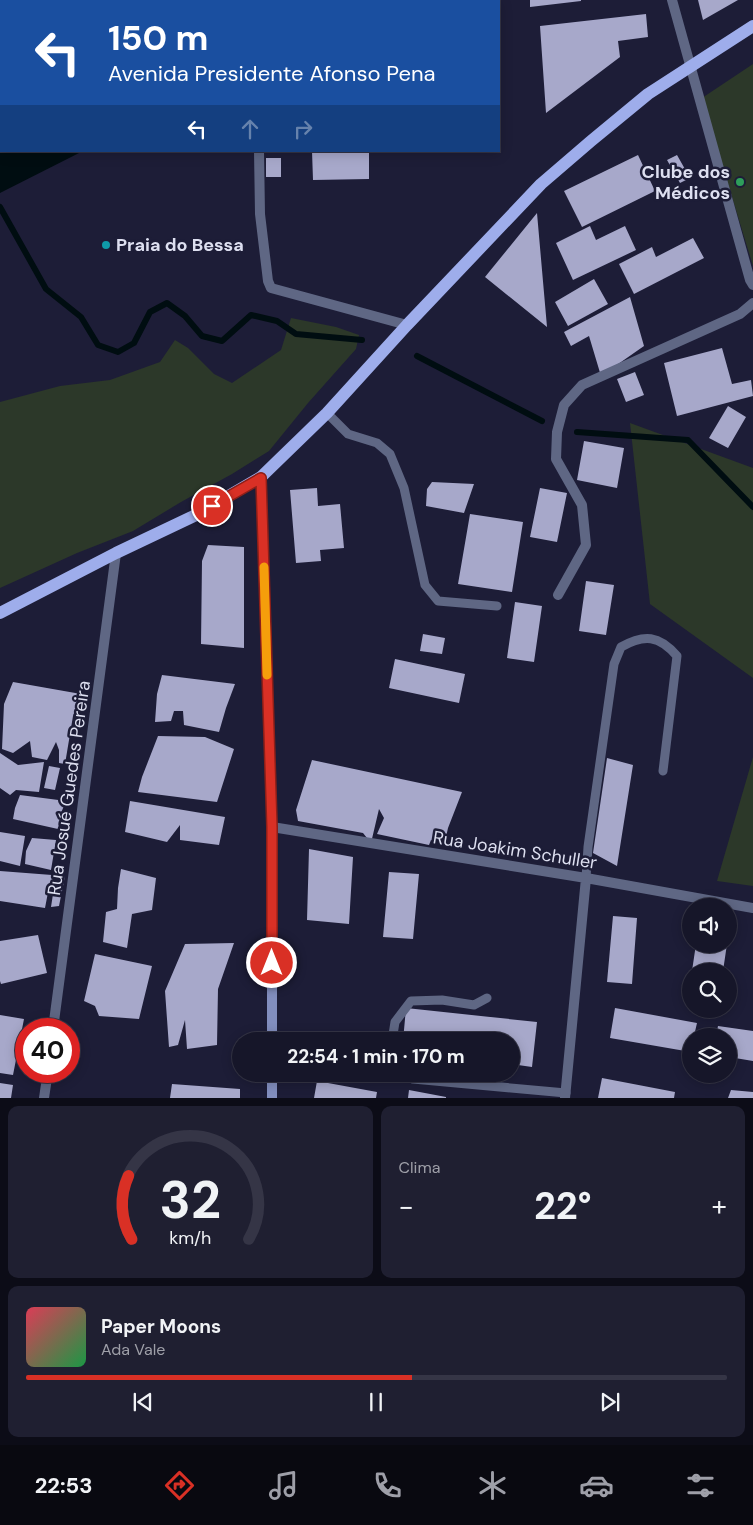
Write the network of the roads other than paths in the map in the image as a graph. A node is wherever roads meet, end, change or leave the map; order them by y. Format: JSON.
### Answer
{"nodes":[{"id":1,"x":672,"y":0,"type":"edge"},
{"id":2,"x":753,"y":26,"type":"edge"},
{"id":3,"x":692,"y":66,"type":"junction"},
{"id":4,"x":259,"y":152,"type":"edge"},
{"id":5,"x":753,"y":285,"type":"edge"},
{"id":6,"x":753,"y":303,"type":"edge"},
{"id":7,"x":407,"y":325,"type":"junction"},
{"id":8,"x":328,"y":413,"type":"junction"},
{"id":9,"x":261,"y":478,"type":"junction"},
{"id":10,"x":116,"y":552,"type":"junction"},
{"id":11,"x":558,"y":595,"type":"dead end"},
{"id":12,"x":497,"y":606,"type":"dead end"},
{"id":13,"x":0,"y":613,"type":"edge"},
{"id":14,"x":663,"y":771,"type":"dead end"},
{"id":15,"x":272,"y":827,"type":"junction"},
{"id":16,"x":586,"y":878,"type":"junction"},
{"id":17,"x":753,"y":908,"type":"edge"},
{"id":18,"x":487,"y":998,"type":"dead end"},
{"id":19,"x":54,"y":1018,"type":"edge"},
{"id":20,"x":272,"y":1032,"type":"edge"},
{"id":21,"x":393,"y":1032,"type":"edge"},
{"id":22,"x":272,"y":1082,"type":"edge"},
{"id":23,"x":442,"y":1082,"type":"edge"},
{"id":24,"x":46,"y":1083,"type":"edge"},
{"id":25,"x":566,"y":1095,"type":"edge"},
{"id":26,"x":44,"y":1098,"type":"edge"},
{"id":27,"x":272,"y":1098,"type":"edge"}],
"edges":[{"from":1,"to":3,"type":"street"},
{"from":2,"to":3,"type":"main road"},
{"from":3,"to":5,"type":"street"},
{"from":3,"to":7,"type":"main road"},
{"from":4,"to":7,"type":"street"},
{"from":6,"to":11,"type":"street"},
{"from":7,"to":8,"type":"main road"},
{"from":8,"to":9,"type":"main road"},
{"from":8,"to":12,"type":"lane"},
{"from":9,"to":10,"type":"main road"},
{"from":9,"to":15,"type":"street"},
{"from":10,"to":13,"type":"main road"},
{"from":10,"to":19,"type":"street","name":"Rua Josué Guedes Pereira"},
{"from":14,"to":16,"type":"lane"},
{"from":15,"to":16,"type":"street","name":"Rua Joakim Schuller"},
{"from":15,"to":20,"type":"street"},
{"from":16,"to":17,"type":"street","name":"Rua Joakim Schuller"},
{"from":16,"to":25,"type":"street"},
{"from":18,"to":21,"type":"lane"},
{"from":22,"to":27,"type":"street"},
{"from":23,"to":25,"type":"lane"},
{"from":24,"to":26,"type":"street"}]}
